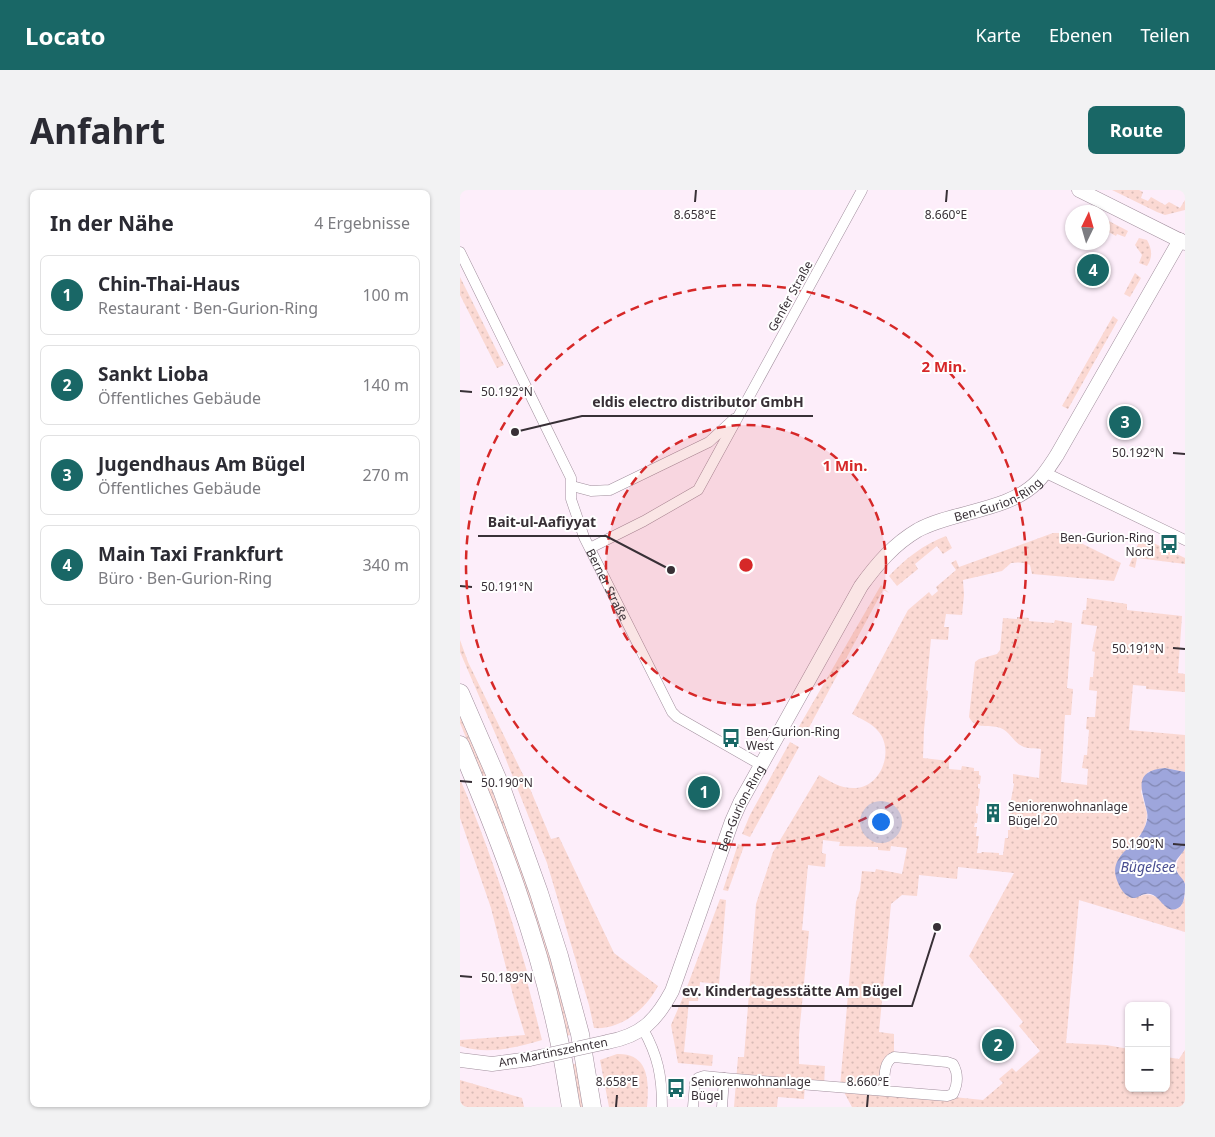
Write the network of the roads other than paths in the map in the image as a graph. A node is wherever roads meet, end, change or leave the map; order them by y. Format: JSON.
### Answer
{"nodes":[{"id":1,"x":862,"y":190,"type":"edge"},
{"id":2,"x":1078,"y":190,"type":"edge"},
{"id":3,"x":1183,"y":238,"type":"edge"},
{"id":4,"x":460,"y":252,"type":"edge"},
{"id":5,"x":740,"y":413,"type":"junction"},
{"id":6,"x":1046,"y":473,"type":"junction"},
{"id":7,"x":572,"y":486,"type":"junction"},
{"id":8,"x":1185,"y":540,"type":"edge"},
{"id":9,"x":590,"y":548,"type":"junction"},
{"id":10,"x":460,"y":693,"type":"edge"},
{"id":11,"x":460,"y":745,"type":"edge"},
{"id":12,"x":761,"y":765,"type":"junction"},
{"id":13,"x":643,"y":1029,"type":"junction"},
{"id":14,"x":460,"y":1060,"type":"edge"},
{"id":15,"x":724,"y":1078,"type":"junction"},
{"id":16,"x":884,"y":1091,"type":"junction"},
{"id":17,"x":571,"y":1107,"type":"edge"},
{"id":18,"x":592,"y":1107,"type":"edge"},
{"id":19,"x":662,"y":1107,"type":"edge"},
{"id":20,"x":693,"y":1107,"type":"edge"},
{"id":21,"x":722,"y":1107,"type":"edge"}],
"edges":[{"from":1,"to":5,"type":"street","name":"Genfer Straße"},
{"from":2,"to":3,"type":"street"},
{"from":3,"to":6,"type":"street","name":"Ben-Gurion-Ring"},
{"from":4,"to":7,"type":"street","name":"Berner Straße"},
{"from":5,"to":7,"type":"street","name":"Genfer Straße"},
{"from":5,"to":9,"type":"street","name":"Genfer Straße"},
{"from":6,"to":8,"type":"street","name":"Ben-Gurion-Ring"},
{"from":6,"to":12,"type":"street","name":"Ben-Gurion-Ring"},
{"from":7,"to":9,"type":"street","name":"Berner Straße"},
{"from":9,"to":12,"type":"street","name":"Berner Straße"},
{"from":10,"to":18,"type":"highway"},
{"from":11,"to":17,"type":"highway"},
{"from":12,"to":13,"type":"street","name":"Ben-Gurion-Ring"},
{"from":13,"to":14,"type":"street","name":"Am Martinszehnten","bridge":true},
{"from":13,"to":19,"type":"street"},
{"from":15,"to":16,"type":"street"},
{"from":15,"to":20,"type":"street"},
{"from":15,"to":21,"type":"street"},
{"from":16,"to":16,"type":"street"}]}
